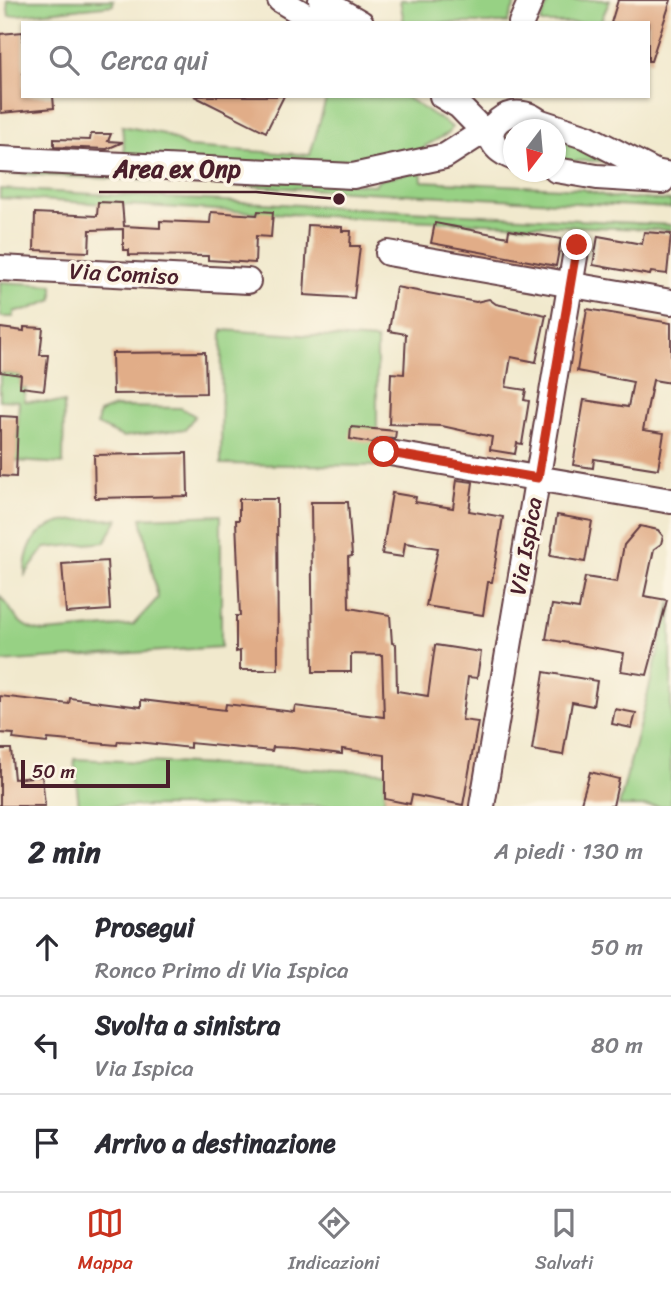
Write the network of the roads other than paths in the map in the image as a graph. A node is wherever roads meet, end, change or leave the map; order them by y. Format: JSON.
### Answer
{"nodes":[{"id":1,"x":279,"y":0,"type":"edge"},
{"id":2,"x":321,"y":0,"type":"edge"},
{"id":3,"x":531,"y":0,"type":"edge"},
{"id":4,"x":315,"y":21,"type":"edge"},
{"id":5,"x":358,"y":21,"type":"edge"},
{"id":6,"x":523,"y":21,"type":"edge"},
{"id":7,"x":445,"y":98,"type":"edge"},
{"id":8,"x":507,"y":115,"type":"edge"},
{"id":9,"x":503,"y":136,"type":"edge"},
{"id":10,"x":503,"y":153,"type":"edge"},
{"id":11,"x":0,"y":159,"type":"edge"},
{"id":12,"x":566,"y":172,"type":"edge"},
{"id":13,"x":671,"y":175,"type":"edge"},
{"id":14,"x":671,"y":181,"type":"edge"},
{"id":15,"x":577,"y":245,"type":"dead end"},
{"id":16,"x":388,"y":253,"type":"dead end"},
{"id":17,"x":0,"y":268,"type":"edge"},
{"id":18,"x":248,"y":281,"type":"dead end"},
{"id":19,"x":570,"y":284,"type":"junction"},
{"id":20,"x":671,"y":302,"type":"edge"},
{"id":21,"x":384,"y":452,"type":"dead end"},
{"id":22,"x":538,"y":478,"type":"junction"},
{"id":23,"x":671,"y":501,"type":"edge"},
{"id":24,"x":482,"y":806,"type":"edge"}],
"edges":[{"from":1,"to":4,"type":"street"},
{"from":2,"to":5,"type":"street"},
{"from":3,"to":6,"type":"street"},
{"from":7,"to":8,"type":"street"},
{"from":8,"to":11,"type":"street"},
{"from":8,"to":13,"type":"street"},
{"from":9,"to":10,"type":"street"},
{"from":12,"to":14,"type":"street"},
{"from":15,"to":19,"type":"street","name":"Via Ispica"},
{"from":16,"to":19,"type":"street"},
{"from":17,"to":18,"type":"street","name":"Via Comiso"},
{"from":19,"to":20,"type":"street"},
{"from":19,"to":22,"type":"street","name":"Via Ispica"},
{"from":21,"to":22,"type":"street"},
{"from":22,"to":23,"type":"street"},
{"from":22,"to":24,"type":"street","name":"Via Ispica"}]}
